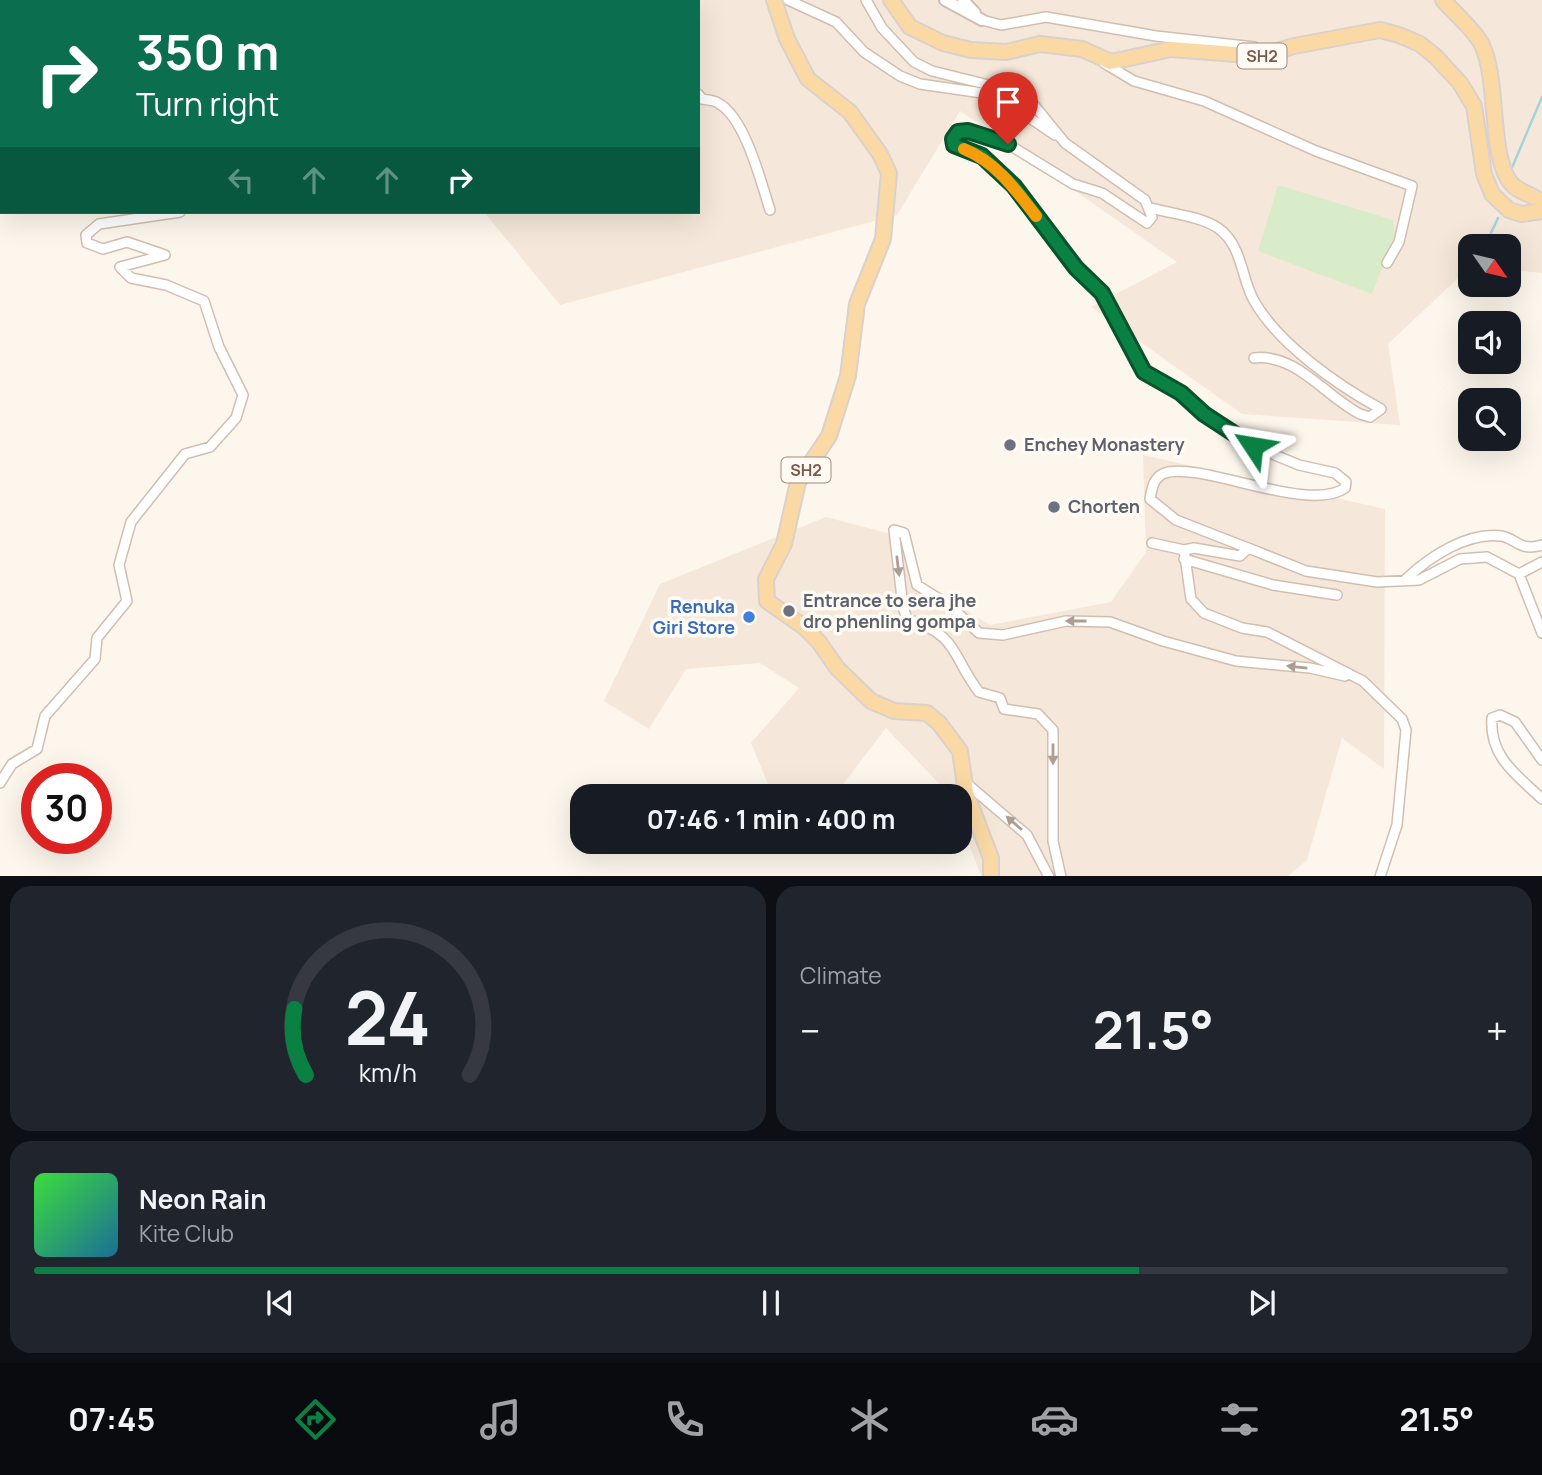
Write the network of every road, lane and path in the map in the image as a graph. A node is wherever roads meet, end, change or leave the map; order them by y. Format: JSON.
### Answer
{"nodes":[{"id":1,"x":774,"y":0,"type":"edge"},
{"id":2,"x":788,"y":0,"type":"edge"},
{"id":3,"x":866,"y":0,"type":"edge"},
{"id":4,"x":891,"y":0,"type":"edge"},
{"id":5,"x":945,"y":0,"type":"edge"},
{"id":6,"x":963,"y":0,"type":"edge"},
{"id":7,"x":1443,"y":0,"type":"edge"},
{"id":8,"x":982,"y":20,"type":"junction"},
{"id":9,"x":1092,"y":56,"type":"junction"},
{"id":10,"x":1261,"y":56,"type":"junction"},
{"id":11,"x":914,"y":62,"type":"junction"},
{"id":12,"x":920,"y":84,"type":"junction"},
{"id":13,"x":700,"y":96,"type":"edge"},
{"id":14,"x":1065,"y":142,"type":"junction"},
{"id":15,"x":1542,"y":202,"type":"edge"},
{"id":16,"x":1151,"y":208,"type":"junction"},
{"id":17,"x":770,"y":210,"type":"dead end"},
{"id":18,"x":1542,"y":211,"type":"edge"},
{"id":19,"x":166,"y":214,"type":"edge"},
{"id":20,"x":1387,"y":263,"type":"dead end"},
{"id":21,"x":1254,"y":358,"type":"dead end"},
{"id":22,"x":1152,"y":543,"type":"dead end"},
{"id":23,"x":1542,"y":545,"type":"edge"},
{"id":24,"x":1248,"y":548,"type":"junction"},
{"id":25,"x":1184,"y":554,"type":"junction"},
{"id":26,"x":1542,"y":562,"type":"edge"},
{"id":27,"x":1519,"y":574,"type":"junction"},
{"id":28,"x":1406,"y":579,"type":"junction"},
{"id":29,"x":1337,"y":595,"type":"dead end"},
{"id":30,"x":1542,"y":632,"type":"edge"},
{"id":31,"x":1363,"y":681,"type":"junction"},
{"id":32,"x":1542,"y":760,"type":"edge"},
{"id":33,"x":965,"y":782,"type":"junction"},
{"id":34,"x":0,"y":783,"type":"edge"},
{"id":35,"x":1542,"y":799,"type":"edge"},
{"id":36,"x":991,"y":876,"type":"edge"},
{"id":37,"x":1048,"y":876,"type":"edge"},
{"id":38,"x":1061,"y":876,"type":"edge"},
{"id":39,"x":1380,"y":876,"type":"edge"}],
"edges":[{"from":1,"to":33,"type":"main road","number":"SH2"},
{"from":2,"to":12,"type":"street"},
{"from":3,"to":11,"type":"street"},
{"from":4,"to":9,"type":"main road","number":"SH2"},
{"from":5,"to":8,"type":"street"},
{"from":6,"to":8,"type":"street"},
{"from":7,"to":15,"type":"main road"},
{"from":8,"to":10,"type":"street"},
{"from":9,"to":10,"type":"main road","number":"SH2"},
{"from":9,"to":20,"type":"street"},
{"from":10,"to":18,"type":"main road","number":"SH2"},
{"from":11,"to":12,"type":"street"},
{"from":11,"to":14,"type":"street"},
{"from":12,"to":14,"type":"street"},
{"from":13,"to":17,"type":"street"},
{"from":14,"to":16,"type":"street"},
{"from":16,"to":21,"type":"street"},
{"from":16,"to":24,"type":"street"},
{"from":19,"to":34,"type":"street"},
{"from":22,"to":25,"type":"street"},
{"from":23,"to":28,"type":"street"},
{"from":24,"to":25,"type":"street"},
{"from":24,"to":28,"type":"street"},
{"from":25,"to":29,"type":"street"},
{"from":25,"to":31,"type":"street"},
{"from":26,"to":27,"type":"street"},
{"from":27,"to":28,"type":"street"},
{"from":27,"to":30,"type":"street"},
{"from":31,"to":38,"type":"street","one_way":true},
{"from":31,"to":39,"type":"street"},
{"from":32,"to":35,"type":"street"},
{"from":33,"to":36,"type":"main road","number":"SH2"},
{"from":37,"to":33,"type":"street","one_way":true}]}
